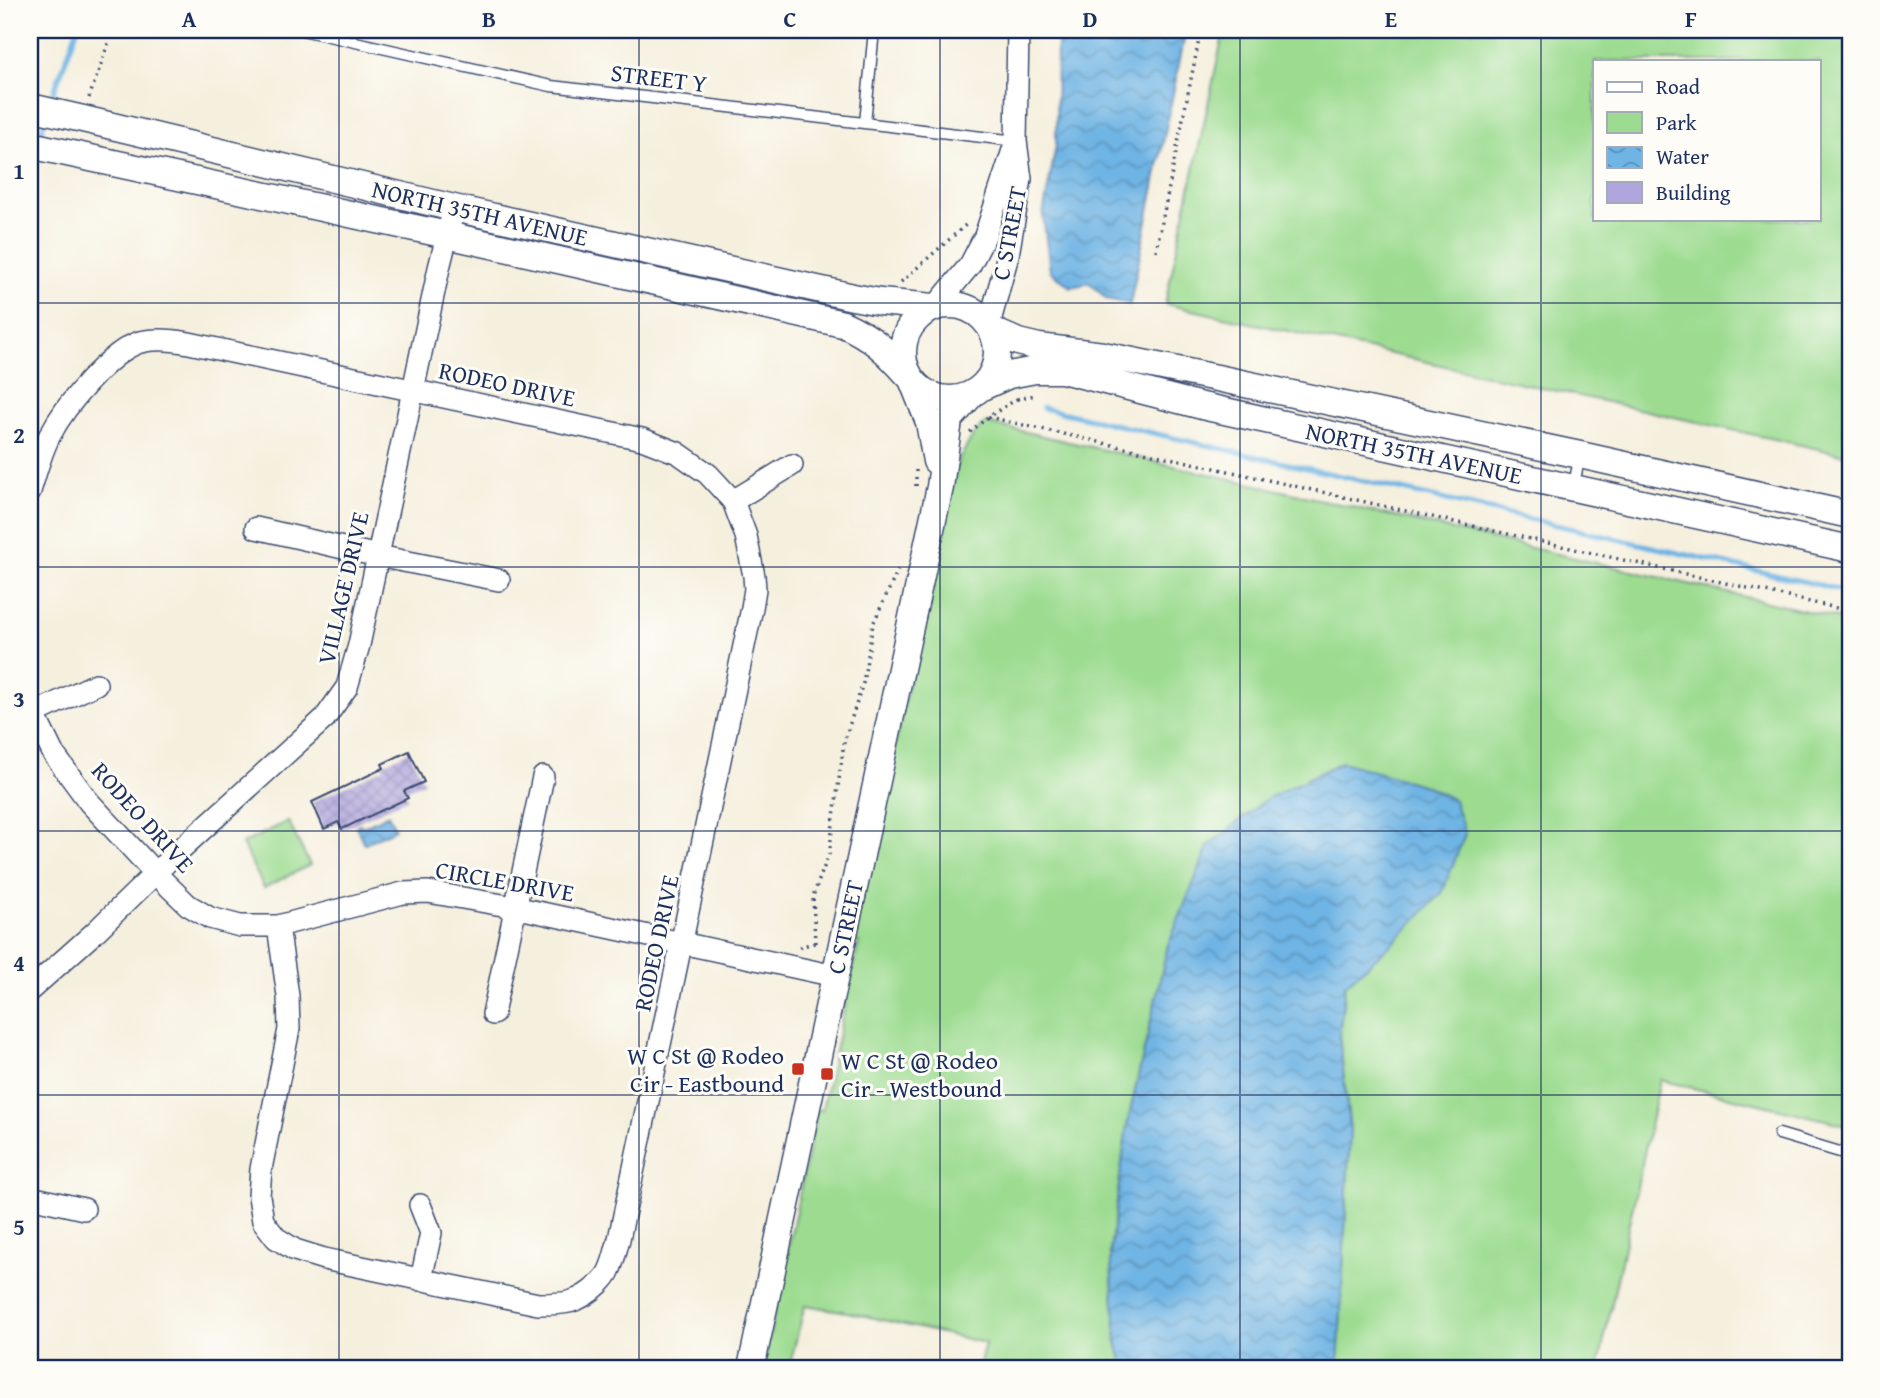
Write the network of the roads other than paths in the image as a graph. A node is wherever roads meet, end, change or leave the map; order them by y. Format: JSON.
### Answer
{"nodes":[{"id":1,"x":302,"y":30,"type":"edge"},
{"id":2,"x":874,"y":30,"type":"edge"},
{"id":3,"x":1018,"y":30,"type":"edge"},
{"id":4,"x":31,"y":107,"type":"edge"},
{"id":5,"x":864,"y":123,"type":"junction"},
{"id":6,"x":1016,"y":141,"type":"junction"},
{"id":7,"x":30,"y":145,"type":"edge"},
{"id":8,"x":454,"y":208,"type":"junction"},
{"id":9,"x":447,"y":235,"type":"junction"},
{"id":10,"x":935,"y":306,"type":"junction"},
{"id":11,"x":991,"y":328,"type":"junction"},
{"id":12,"x":910,"y":379,"type":"junction"},
{"id":13,"x":414,"y":391,"type":"junction"},
{"id":14,"x":976,"y":391,"type":"junction"},
{"id":15,"x":1580,"y":454,"type":"junction"},
{"id":16,"x":792,"y":465,"type":"dead end"},
{"id":17,"x":1573,"y":488,"type":"junction"},
{"id":18,"x":928,"y":489,"type":"junction"},
{"id":19,"x":30,"y":491,"type":"edge"},
{"id":20,"x":733,"y":500,"type":"junction"},
{"id":21,"x":1850,"y":514,"type":"edge"},
{"id":22,"x":256,"y":528,"type":"dead end"},
{"id":23,"x":1850,"y":549,"type":"edge"},
{"id":24,"x":378,"y":556,"type":"junction"},
{"id":25,"x":499,"y":580,"type":"dead end"},
{"id":26,"x":96,"y":684,"type":"dead end"},
{"id":27,"x":31,"y":710,"type":"edge"},
{"id":28,"x":543,"y":777,"type":"dead end"},
{"id":29,"x":155,"y":873,"type":"junction"},
{"id":30,"x":514,"y":907,"type":"junction"},
{"id":31,"x":278,"y":926,"type":"junction"},
{"id":32,"x":682,"y":943,"type":"junction"},
{"id":33,"x":835,"y":976,"type":"junction"},
{"id":34,"x":30,"y":990,"type":"edge"},
{"id":35,"x":493,"y":1014,"type":"dead end"},
{"id":36,"x":1779,"y":1134,"type":"dead end"},
{"id":37,"x":1850,"y":1154,"type":"edge"},
{"id":38,"x":30,"y":1197,"type":"edge"},
{"id":39,"x":420,"y":1205,"type":"dead end"},
{"id":40,"x":83,"y":1209,"type":"dead end"},
{"id":41,"x":421,"y":1280,"type":"junction"},
{"id":42,"x":751,"y":1368,"type":"edge"}],
"edges":[{"from":1,"to":5,"type":"lane","name":"STREET Y"},
{"from":2,"to":5,"type":"lane"},
{"from":3,"to":6,"type":"street","name":"C STREET"},
{"from":4,"to":8,"type":"street","name":"NORTH 35TH AVENUE"},
{"from":5,"to":6,"type":"lane","name":"STREET Y"},
{"from":6,"to":10,"type":"street","name":"C STREET"},
{"from":6,"to":11,"type":"street","name":"C STREET"},
{"from":7,"to":9,"type":"street","name":"NORTH 35TH AVENUE"},
{"from":8,"to":9,"type":"street","name":"VILLAGE DRIVE"},
{"from":8,"to":10,"type":"street","name":"NORTH 35TH AVENUE"},
{"from":9,"to":12,"type":"street","name":"NORTH 35TH AVENUE"},
{"from":9,"to":13,"type":"street","name":"VILLAGE DRIVE"},
{"from":10,"to":11,"type":"street"},
{"from":10,"to":12,"type":"street"},
{"from":11,"to":14,"type":"street"},
{"from":11,"to":15,"type":"street","name":"NORTH 35TH AVENUE"},
{"from":12,"to":14,"type":"street"},
{"from":12,"to":18,"type":"street","name":"C STREET"},
{"from":13,"to":19,"type":"street","name":"RODEO DRIVE"},
{"from":13,"to":20,"type":"street","name":"RODEO DRIVE"},
{"from":13,"to":24,"type":"street","name":"VILLAGE DRIVE"},
{"from":14,"to":17,"type":"street","name":"NORTH 35TH AVENUE"},
{"from":14,"to":18,"type":"street","name":"C STREET"},
{"from":15,"to":17,"type":"lane"},
{"from":15,"to":21,"type":"street","name":"NORTH 35TH AVENUE"},
{"from":16,"to":20,"type":"street"},
{"from":17,"to":23,"type":"street","name":"NORTH 35TH AVENUE"},
{"from":18,"to":33,"type":"street","name":"C STREET"},
{"from":20,"to":32,"type":"street","name":"RODEO DRIVE"},
{"from":22,"to":24,"type":"street"},
{"from":24,"to":25,"type":"street"},
{"from":24,"to":29,"type":"street","name":"VILLAGE DRIVE"},
{"from":26,"to":27,"type":"street"},
{"from":27,"to":29,"type":"street","name":"RODEO DRIVE"},
{"from":28,"to":30,"type":"street"},
{"from":29,"to":31,"type":"street","name":"RODEO DRIVE"},
{"from":29,"to":34,"type":"street","name":"VILLAGE DRIVE"},
{"from":30,"to":31,"type":"street","name":"CIRCLE DRIVE"},
{"from":30,"to":32,"type":"street","name":"CIRCLE DRIVE"},
{"from":30,"to":35,"type":"street"},
{"from":31,"to":41,"type":"street","name":"RODEO DRIVE"},
{"from":32,"to":33,"type":"street","name":"CIRCLE DRIVE"},
{"from":32,"to":41,"type":"street","name":"RODEO DRIVE"},
{"from":33,"to":42,"type":"street","name":"C STREET"},
{"from":36,"to":37,"type":"lane"},
{"from":38,"to":40,"type":"street"},
{"from":39,"to":41,"type":"street"}]}
